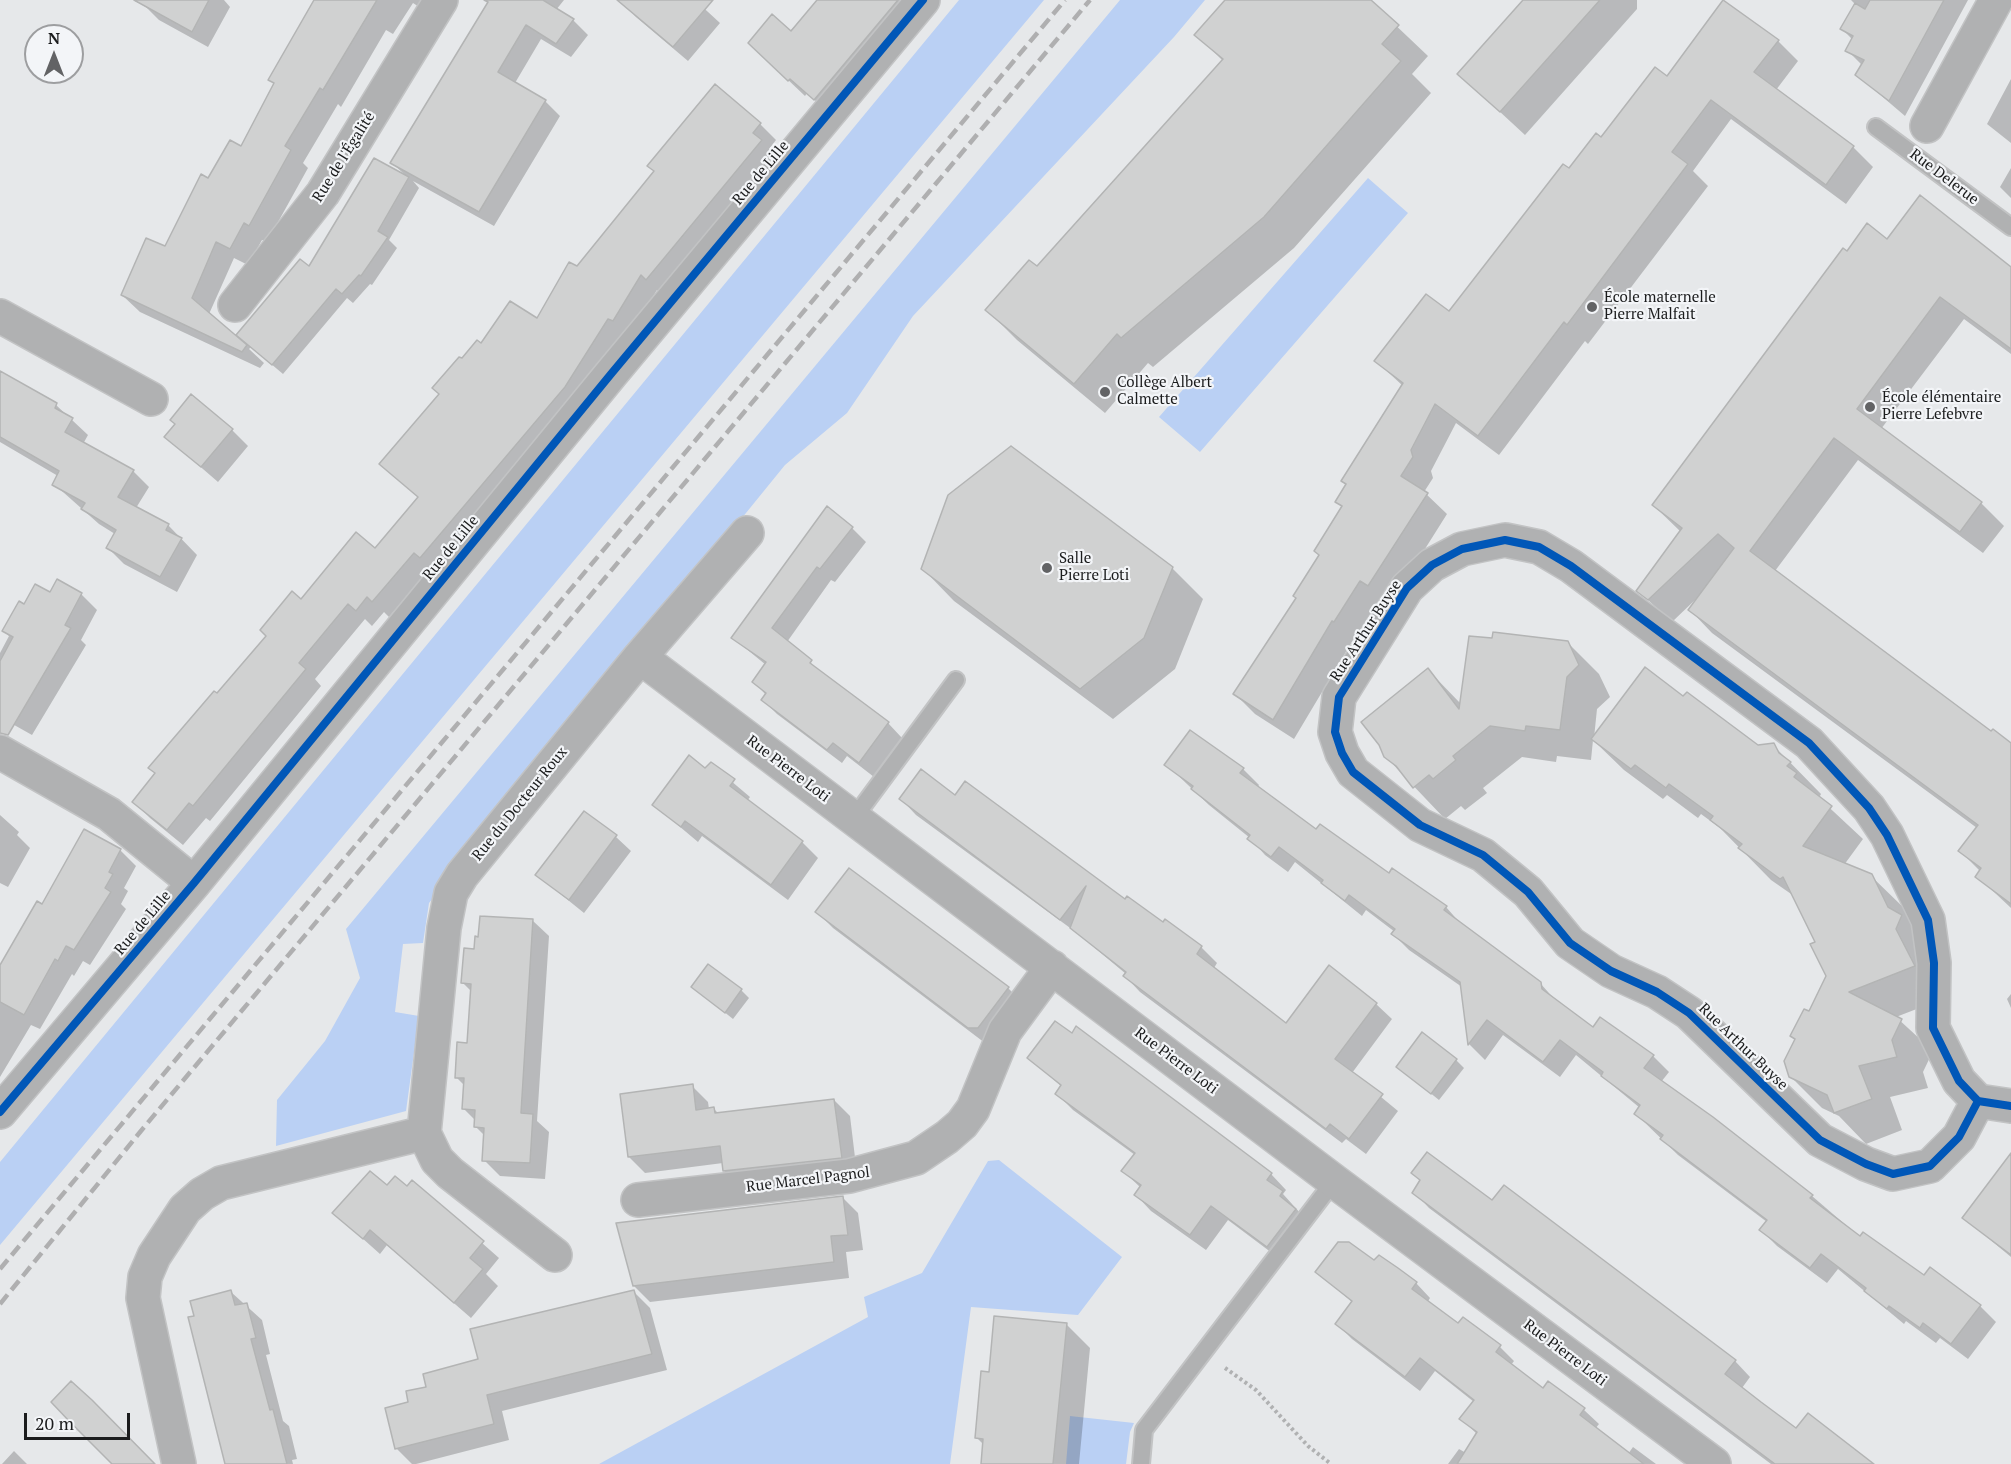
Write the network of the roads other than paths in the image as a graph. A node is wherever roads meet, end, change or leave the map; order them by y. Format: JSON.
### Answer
{"nodes":[{"id":1,"x":441,"y":0,"type":"edge"},
{"id":2,"x":923,"y":0,"type":"edge"},
{"id":3,"x":1996,"y":0,"type":"edge"},
{"id":4,"x":1927,"y":126,"type":"dead end"},
{"id":5,"x":1876,"y":127,"type":"dead end"},
{"id":6,"x":2011,"y":227,"type":"edge"},
{"id":7,"x":235,"y":305,"type":"dead end"},
{"id":8,"x":0,"y":316,"type":"edge"},
{"id":9,"x":151,"y":399,"type":"dead end"},
{"id":10,"x":747,"y":533,"type":"dead end"},
{"id":11,"x":640,"y":657,"type":"junction"},
{"id":12,"x":956,"y":680,"type":"dead end"},
{"id":13,"x":0,"y":752,"type":"edge"},
{"id":14,"x":854,"y":818,"type":"junction"},
{"id":15,"x":194,"y":883,"type":"junction"},
{"id":16,"x":1052,"y":967,"type":"junction"},
{"id":17,"x":1978,"y":1101,"type":"junction"},
{"id":18,"x":2011,"y":1106,"type":"edge"},
{"id":19,"x":0,"y":1112,"type":"edge"},
{"id":20,"x":424,"y":1132,"type":"junction"},
{"id":21,"x":1334,"y":1181,"type":"junction"},
{"id":22,"x":638,"y":1200,"type":"dead end"},
{"id":23,"x":555,"y":1255,"type":"dead end"},
{"id":24,"x":179,"y":1464,"type":"edge"},
{"id":25,"x":1140,"y":1464,"type":"edge"},
{"id":26,"x":1714,"y":1464,"type":"edge"}],
"edges":[{"from":1,"to":7,"type":"street","name":"Rue de l'Égalité"},
{"from":2,"to":15,"type":"street","name":"Rue de Lille"},
{"from":3,"to":4,"type":"street"},
{"from":5,"to":6,"type":"lane","name":"Rue Delerue"},
{"from":8,"to":9,"type":"street"},
{"from":10,"to":11,"type":"street","name":"Rue du Docteur Roux"},
{"from":11,"to":14,"type":"street","name":"Rue Pierre Loti"},
{"from":11,"to":20,"type":"street","name":"Rue du Docteur Roux"},
{"from":12,"to":14,"type":"lane"},
{"from":13,"to":15,"type":"street"},
{"from":14,"to":16,"type":"street","name":"Rue Pierre Loti"},
{"from":15,"to":19,"type":"street","name":"Rue de Lille"},
{"from":16,"to":21,"type":"street","name":"Rue Pierre Loti"},
{"from":16,"to":22,"type":"street","name":"Rue Marcel Pagnol"},
{"from":17,"to":17,"type":"street","name":"Rue Arthur Buyse"},
{"from":17,"to":18,"type":"street"},
{"from":20,"to":23,"type":"street"},
{"from":20,"to":24,"type":"street"},
{"from":21,"to":25,"type":"lane"},
{"from":21,"to":26,"type":"street","name":"Rue Pierre Loti"}]}
